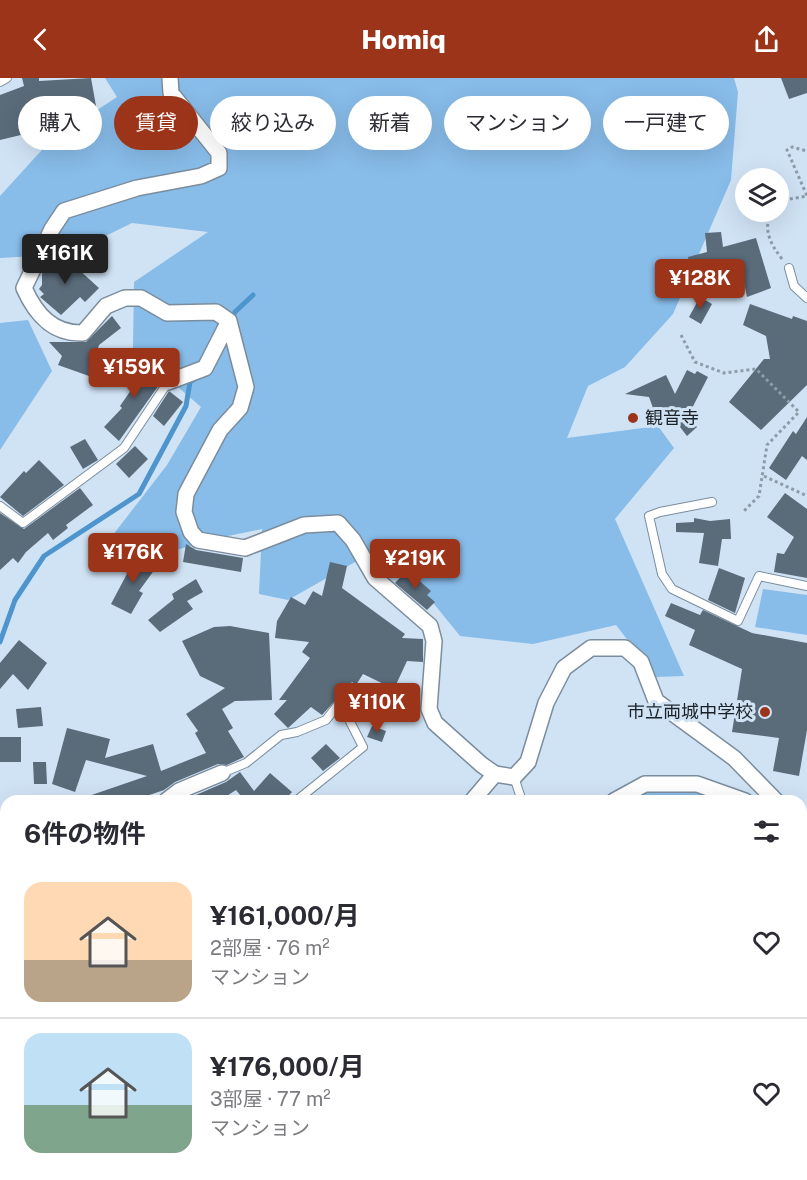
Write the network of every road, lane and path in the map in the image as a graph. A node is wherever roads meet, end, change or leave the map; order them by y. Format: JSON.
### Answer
{"nodes":[{"id":1,"x":7,"y":78,"type":"edge"},
{"id":2,"x":170,"y":78,"type":"edge"},
{"id":3,"x":0,"y":82,"type":"edge"},
{"id":4,"x":807,"y":151,"type":"edge"},
{"id":5,"x":789,"y":199,"type":"edge"},
{"id":6,"x":767,"y":222,"type":"edge"},
{"id":7,"x":789,"y":268,"type":"joint"},
{"id":8,"x":807,"y":298,"type":"edge"},
{"id":9,"x":229,"y":321,"type":"junction"},
{"id":10,"x":681,"y":334,"type":"dead end"},
{"id":11,"x":168,"y":381,"type":"joint"},
{"id":12,"x":764,"y":476,"type":"junction"},
{"id":13,"x":807,"y":496,"type":"edge"},
{"id":14,"x":712,"y":501,"type":"dead end"},
{"id":15,"x":0,"y":506,"type":"edge"},
{"id":16,"x":743,"y":512,"type":"dead end"},
{"id":17,"x":807,"y":586,"type":"edge"},
{"id":18,"x":222,"y":772,"type":"joint"},
{"id":19,"x":495,"y":774,"type":"junction"},
{"id":20,"x":514,"y":777,"type":"junction"},
{"id":21,"x":174,"y":795,"type":"edge"},
{"id":22,"x":303,"y":795,"type":"edge"},
{"id":23,"x":477,"y":795,"type":"edge"},
{"id":24,"x":520,"y":795,"type":"edge"},
{"id":25,"x":625,"y":795,"type":"edge"},
{"id":26,"x":728,"y":795,"type":"edge"},
{"id":27,"x":770,"y":795,"type":"edge"}],
"edges":[{"from":1,"to":3,"type":"lane"},
{"from":2,"to":9,"type":"street"},
{"from":4,"to":5,"type":"path"},
{"from":6,"to":7,"type":"path"},
{"from":7,"to":8,"type":"lane"},
{"from":9,"to":11,"type":"street"},
{"from":9,"to":19,"type":"street"},
{"from":10,"to":12,"type":"path"},
{"from":11,"to":15,"type":"lane"},
{"from":12,"to":13,"type":"path"},
{"from":12,"to":16,"type":"path"},
{"from":14,"to":17,"type":"lane"},
{"from":18,"to":21,"type":"street"},
{"from":18,"to":22,"type":"lane"},
{"from":19,"to":20,"type":"street"},
{"from":19,"to":23,"type":"street"},
{"from":20,"to":24,"type":"lane"},
{"from":20,"to":27,"type":"street"},
{"from":25,"to":26,"type":"street"}]}
